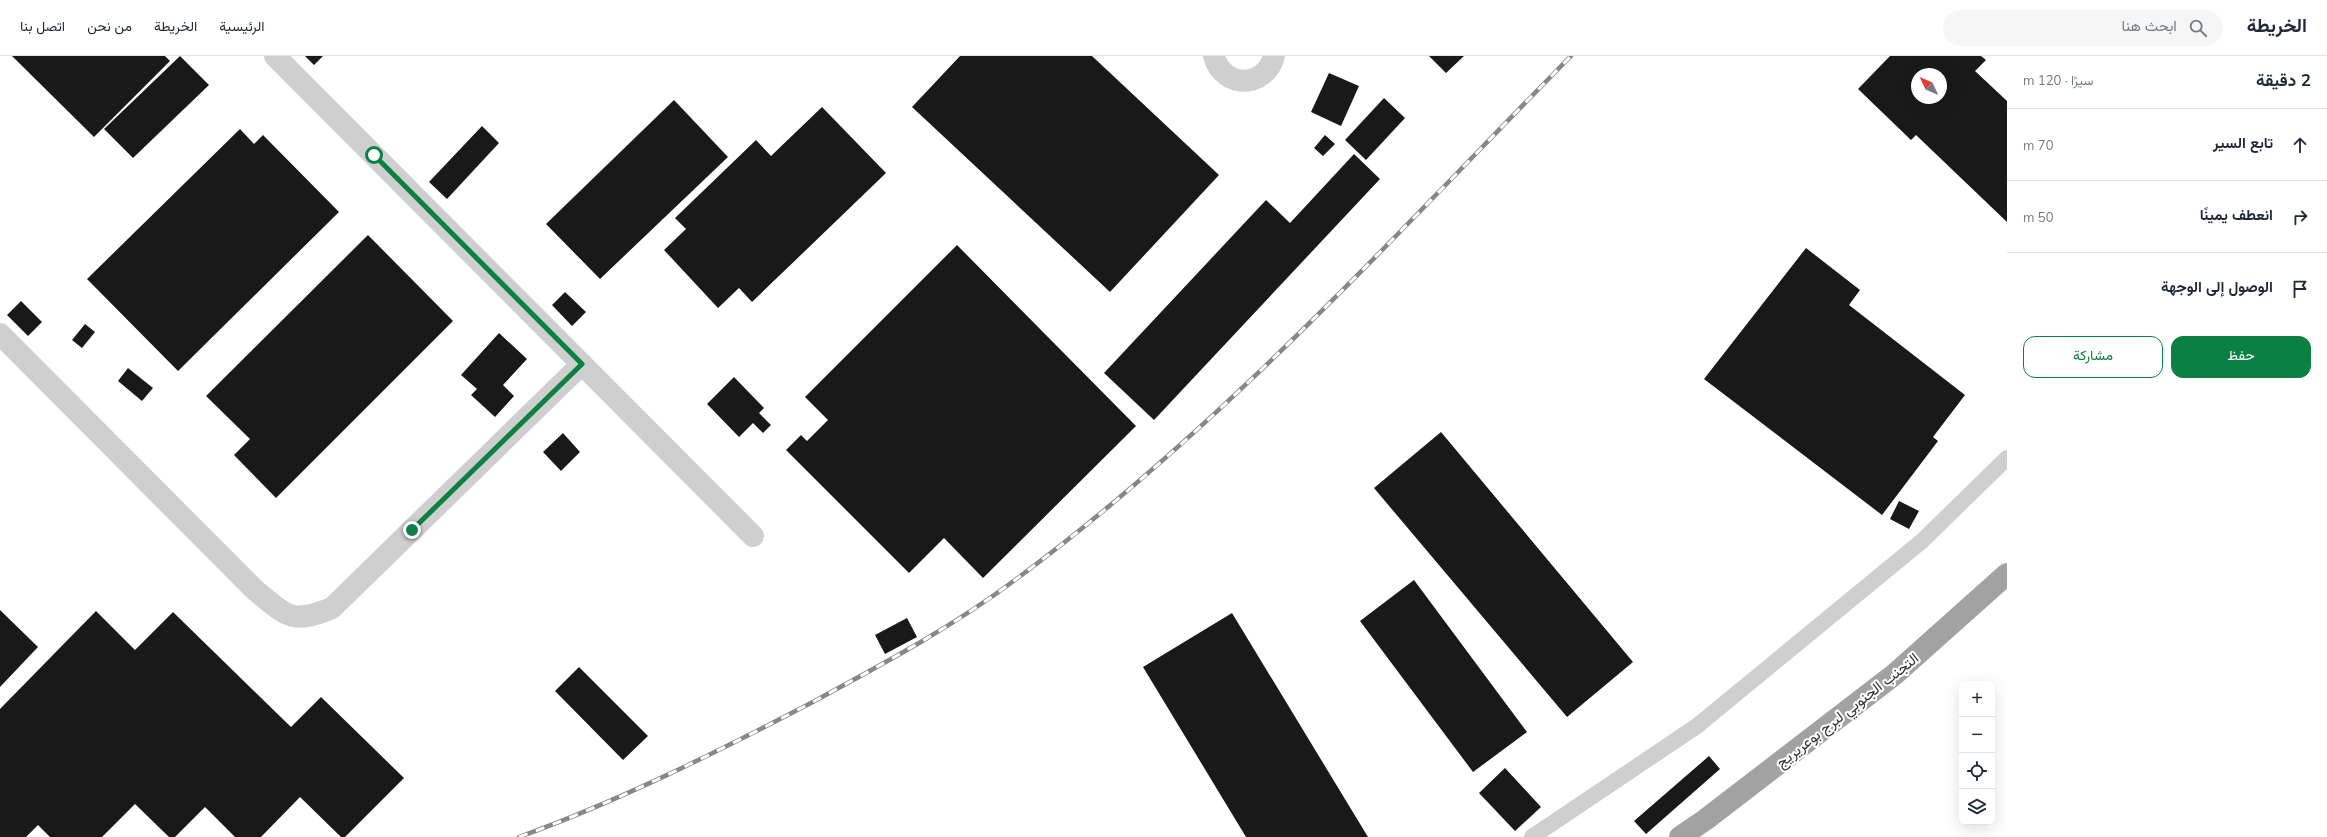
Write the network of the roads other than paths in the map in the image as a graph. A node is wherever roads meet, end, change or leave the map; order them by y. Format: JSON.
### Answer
{"nodes":[{"id":1,"x":275,"y":56,"type":"edge"},
{"id":2,"x":1214,"y":56,"type":"edge"},
{"id":3,"x":1274,"y":56,"type":"edge"},
{"id":4,"x":0,"y":334,"type":"edge"},
{"id":5,"x":582,"y":364,"type":"junction"},
{"id":6,"x":2007,"y":458,"type":"edge"},
{"id":7,"x":753,"y":536,"type":"dead end"},
{"id":8,"x":2007,"y":574,"type":"edge"},
{"id":9,"x":1532,"y":837,"type":"edge"},
{"id":10,"x":1680,"y":837,"type":"edge"}],
"edges":[{"from":1,"to":5,"type":"street"},
{"from":2,"to":3,"type":"street"},
{"from":4,"to":5,"type":"street"},
{"from":5,"to":7,"type":"street"},
{"from":6,"to":9,"type":"lane"},
{"from":8,"to":10,"type":"highway","name":"التجنب الجنوبي لبرج بوعريريج"}]}
